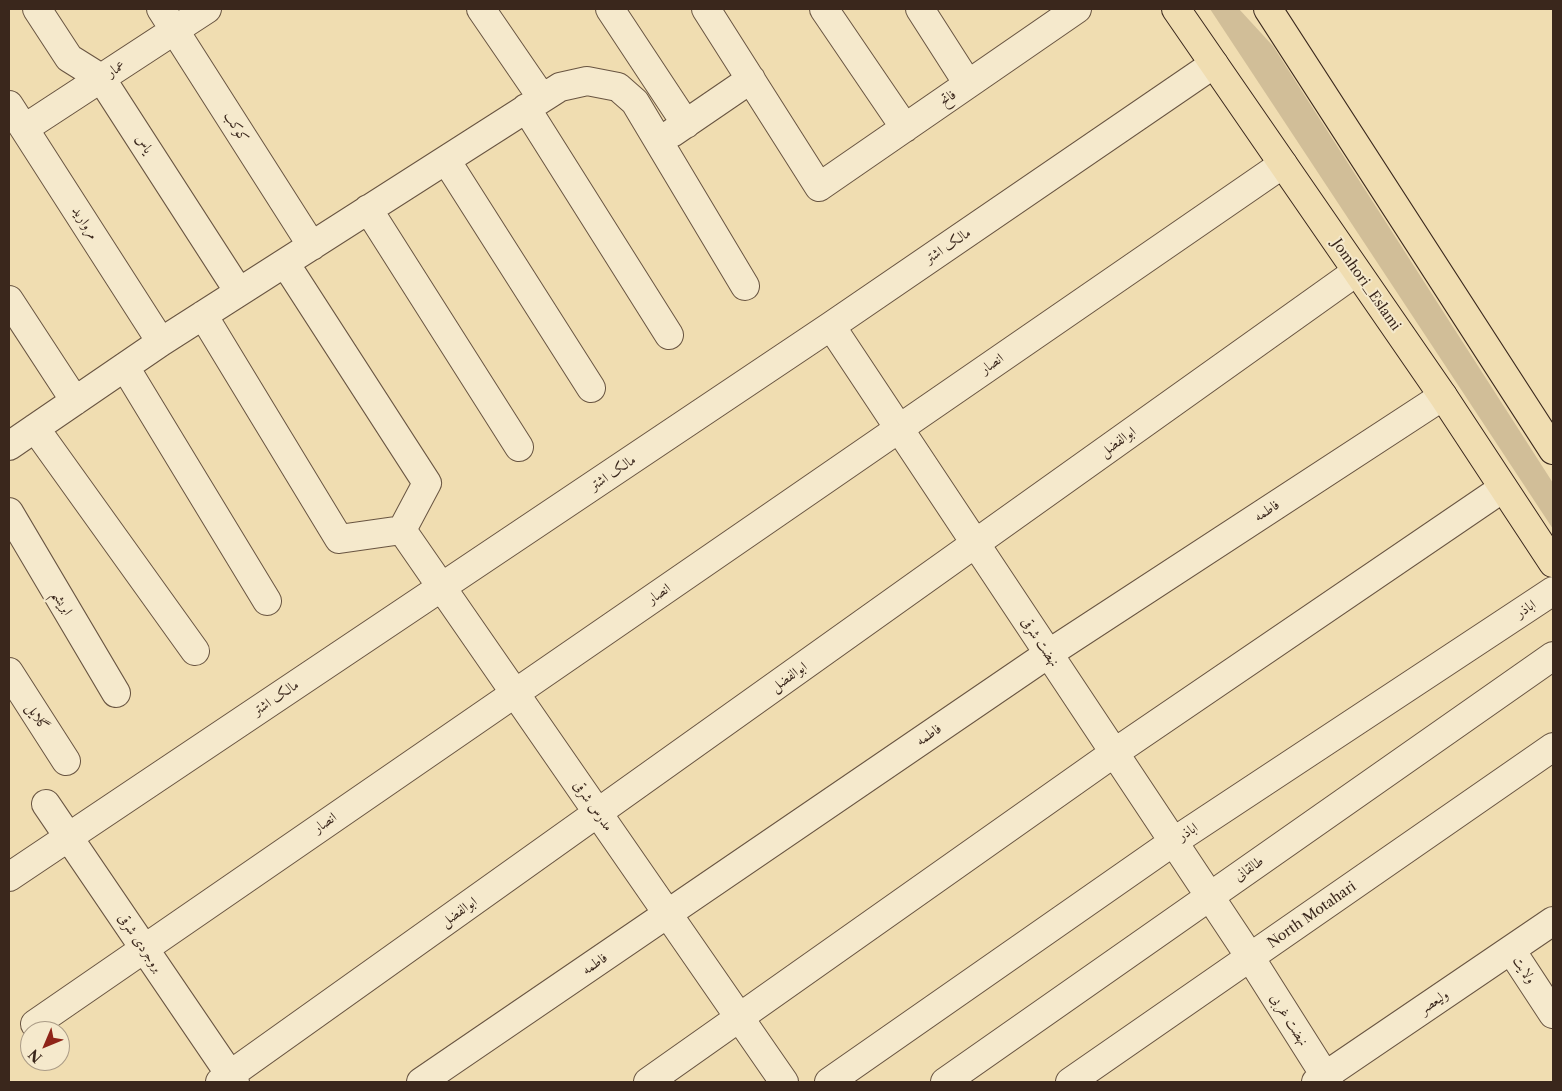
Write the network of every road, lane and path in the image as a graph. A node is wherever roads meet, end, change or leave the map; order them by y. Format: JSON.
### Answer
{"nodes":[{"id":1,"x":37,"y":9,"type":"edge"},
{"id":2,"x":206,"y":9,"type":"edge"},
{"id":3,"x":481,"y":9,"type":"edge"},
{"id":4,"x":610,"y":9,"type":"edge"},
{"id":5,"x":706,"y":9,"type":"edge"},
{"id":6,"x":824,"y":9,"type":"edge"},
{"id":7,"x":920,"y":9,"type":"edge"},
{"id":8,"x":1176,"y":9,"type":"edge"},
{"id":9,"x":1268,"y":9,"type":"edge"},
{"id":10,"x":1060,"y":13,"type":"edge"},
{"id":11,"x":168,"y":19,"type":"edge"},
{"id":12,"x":1214,"y":64,"type":"junction"},
{"id":13,"x":101,"y":78,"type":"junction"},
{"id":14,"x":751,"y":79,"type":"junction"},
{"id":15,"x":968,"y":84,"type":"junction"},
{"id":16,"x":534,"y":103,"type":"junction"},
{"id":17,"x":9,"y":105,"type":"edge"},
{"id":18,"x":686,"y":124,"type":"junction"},
{"id":19,"x":25,"y":128,"type":"junction"},
{"id":20,"x":905,"y":128,"type":"junction"},
{"id":21,"x":660,"y":141,"type":"junction"},
{"id":22,"x":446,"y":160,"type":"junction"},
{"id":23,"x":1282,"y":164,"type":"junction"},
{"id":24,"x":368,"y":209,"type":"junction"},
{"id":25,"x":312,"y":246,"type":"junction"},
{"id":26,"x":285,"y":263,"type":"junction"},
{"id":27,"x":1356,"y":272,"type":"junction"},
{"id":28,"x":745,"y":286,"type":"dead end"},
{"id":29,"x":239,"y":292,"type":"junction"},
{"id":30,"x":9,"y":300,"type":"edge"},
{"id":31,"x":202,"y":316,"type":"junction"},
{"id":32,"x":830,"y":326,"type":"junction"},
{"id":33,"x":669,"y":335,"type":"dead end"},
{"id":34,"x":161,"y":342,"type":"junction"},
{"id":35,"x":125,"y":367,"type":"junction"},
{"id":36,"x":591,"y":388,"type":"dead end"},
{"id":37,"x":1443,"y":396,"type":"junction"},
{"id":38,"x":75,"y":401,"type":"junction"},
{"id":39,"x":35,"y":428,"type":"junction"},
{"id":40,"x":898,"y":428,"type":"junction"},
{"id":41,"x":9,"y":446,"type":"edge"},
{"id":42,"x":519,"y":447,"type":"dead end"},
{"id":43,"x":1553,"y":450,"type":"edge"},
{"id":44,"x":1504,"y":488,"type":"junction"},
{"id":45,"x":9,"y":512,"type":"edge"},
{"id":46,"x":402,"y":530,"type":"junction"},
{"id":47,"x":975,"y":544,"type":"junction"},
{"id":48,"x":1553,"y":563,"type":"edge"},
{"id":49,"x":442,"y":587,"type":"junction"},
{"id":50,"x":1553,"y":591,"type":"edge"},
{"id":51,"x":267,"y":601,"type":"dead end"},
{"id":52,"x":195,"y":651,"type":"dead end"},
{"id":53,"x":1048,"y":654,"type":"junction"},
{"id":54,"x":1553,"y":656,"type":"edge"},
{"id":55,"x":9,"y":672,"type":"edge"},
{"id":56,"x":116,"y":693,"type":"dead end"},
{"id":57,"x":515,"y":693,"type":"junction"},
{"id":58,"x":1553,"y":747,"type":"edge"},
{"id":59,"x":1114,"y":753,"type":"junction"},
{"id":60,"x":66,"y":761,"type":"dead end"},
{"id":61,"x":46,"y":804,"type":"dead end"},
{"id":62,"x":598,"y":813,"type":"junction"},
{"id":63,"x":68,"y":837,"type":"junction"},
{"id":64,"x":1173,"y":842,"type":"junction"},
{"id":65,"x":9,"y":877,"type":"edge"},
{"id":66,"x":1210,"y":897,"type":"junction"},
{"id":67,"x":668,"y":914,"type":"junction"},
{"id":68,"x":1553,"y":921,"type":"edge"},
{"id":69,"x":144,"y":948,"type":"junction"},
{"id":70,"x":1510,"y":950,"type":"junction"},
{"id":71,"x":1250,"y":957,"type":"junction"},
{"id":72,"x":1553,"y":1014,"type":"edge"},
{"id":73,"x":739,"y":1017,"type":"junction"},
{"id":74,"x":39,"y":1021,"type":"edge"},
{"id":75,"x":437,"y":1078,"type":"edge"},
{"id":76,"x":228,"y":1080,"type":"edge"},
{"id":77,"x":1323,"y":1080,"type":"edge"},
{"id":78,"x":648,"y":1082,"type":"edge"},
{"id":79,"x":784,"y":1082,"type":"edge"},
{"id":80,"x":829,"y":1082,"type":"edge"},
{"id":81,"x":945,"y":1082,"type":"edge"},
{"id":82,"x":1070,"y":1082,"type":"edge"}],
"edges":[{"from":1,"to":13,"type":"street","name":"یاس"},
{"from":2,"to":11,"type":"street","name":"عمار"},
{"from":3,"to":16,"type":"street"},
{"from":4,"to":18,"type":"street"},
{"from":5,"to":14,"type":"street"},
{"from":6,"to":20,"type":"street"},
{"from":7,"to":15,"type":"street"},
{"from":8,"to":12,"type":"main road","name":"Jomhori_Eslami"},
{"from":9,"to":43,"type":"main road"},
{"from":10,"to":15,"type":"street","name":"فاتح"},
{"from":11,"to":13,"type":"street","name":"عمار"},
{"from":11,"to":25,"type":"street","name":"کوکب"},
{"from":12,"to":23,"type":"main road","name":"Jomhori_Eslami"},
{"from":12,"to":32,"type":"street","name":"مالک اشتر"},
{"from":13,"to":19,"type":"street","name":"عمار"},
{"from":13,"to":29,"type":"street","name":"یاس"},
{"from":14,"to":18,"type":"street"},
{"from":14,"to":20,"type":"street","name":"فاتح"},
{"from":15,"to":20,"type":"street","name":"فاتح"},
{"from":16,"to":21,"type":"street"},
{"from":16,"to":22,"type":"street"},
{"from":16,"to":33,"type":"street"},
{"from":17,"to":19,"type":"street","name":"مروارید"},
{"from":18,"to":21,"type":"street"},
{"from":19,"to":34,"type":"street","name":"مروارید"},
{"from":21,"to":28,"type":"street"},
{"from":22,"to":24,"type":"street"},
{"from":22,"to":36,"type":"street"},
{"from":23,"to":27,"type":"main road","name":"Jomhori_Eslami"},
{"from":23,"to":40,"type":"street","name":"انصار"},
{"from":24,"to":25,"type":"street"},
{"from":24,"to":42,"type":"street"},
{"from":25,"to":26,"type":"street"},
{"from":26,"to":29,"type":"street"},
{"from":26,"to":46,"type":"street"},
{"from":27,"to":37,"type":"main road","name":"Jomhori_Eslami"},
{"from":27,"to":47,"type":"street","name":"ابوالفضل"},
{"from":29,"to":31,"type":"street"},
{"from":30,"to":38,"type":"street"},
{"from":31,"to":34,"type":"street"},
{"from":31,"to":46,"type":"street"},
{"from":32,"to":40,"type":"street","name":"نهضت شرقی"},
{"from":32,"to":49,"type":"street","name":"مالک اشتر"},
{"from":34,"to":35,"type":"street"},
{"from":35,"to":38,"type":"street"},
{"from":35,"to":51,"type":"street"},
{"from":37,"to":44,"type":"main road","name":"Jomhori_Eslami"},
{"from":37,"to":53,"type":"street","name":"فاطمه"},
{"from":38,"to":39,"type":"street"},
{"from":39,"to":41,"type":"street"},
{"from":39,"to":52,"type":"street"},
{"from":40,"to":47,"type":"street","name":"نهضت شرقی"},
{"from":40,"to":57,"type":"street","name":"انصار"},
{"from":44,"to":48,"type":"main road","name":"Jomhori_Eslami"},
{"from":44,"to":59,"type":"street"},
{"from":45,"to":56,"type":"street","name":"ابریشم"},
{"from":46,"to":49,"type":"street","name":"مدرس شرقی"},
{"from":47,"to":53,"type":"street","name":"نهضت شرقی"},
{"from":47,"to":62,"type":"street","name":"ابوالفضل"},
{"from":49,"to":57,"type":"street","name":"مدرس شرقی"},
{"from":49,"to":63,"type":"street","name":"مالک اشتر"},
{"from":50,"to":64,"type":"street","name":"اباذر"},
{"from":53,"to":59,"type":"street","name":"نهضت شرقی"},
{"from":53,"to":67,"type":"street","name":"فاطمه"},
{"from":54,"to":66,"type":"street","name":"طالقانی"},
{"from":55,"to":60,"type":"street","name":"گلایل"},
{"from":57,"to":62,"type":"street","name":"مدرس شرقی"},
{"from":57,"to":69,"type":"street","name":"انصار"},
{"from":58,"to":71,"type":"street","name":"North Motahari"},
{"from":59,"to":64,"type":"street","name":"نهضت شرقی"},
{"from":59,"to":73,"type":"street"},
{"from":61,"to":63,"type":"street","name":"بروجردی شرقی"},
{"from":62,"to":67,"type":"street","name":"مدرس شرقی"},
{"from":62,"to":76,"type":"street","name":"ابوالفضل"},
{"from":63,"to":65,"type":"street","name":"مالک اشتر"},
{"from":63,"to":69,"type":"street","name":"بروجردی شرقی"},
{"from":64,"to":66,"type":"street","name":"نهضت شرقی"},
{"from":64,"to":80,"type":"street","name":"اباذر"},
{"from":66,"to":71,"type":"street","name":"نهضت شرقی"},
{"from":66,"to":81,"type":"street","name":"طالقانی"},
{"from":67,"to":73,"type":"street","name":"مدرس شرقی"},
{"from":67,"to":75,"type":"street","name":"فاطمه"},
{"from":68,"to":70,"type":"street","name":"ولیعصر"},
{"from":69,"to":74,"type":"street","name":"انصار"},
{"from":69,"to":76,"type":"street","name":"بروجردی شرقی"},
{"from":70,"to":72,"type":"street","name":"ولایت"},
{"from":70,"to":77,"type":"street","name":"ولیعصر"},
{"from":71,"to":77,"type":"street","name":"نهضت غربی"},
{"from":71,"to":82,"type":"street","name":"North Motahari"},
{"from":73,"to":78,"type":"street"},
{"from":73,"to":79,"type":"street","name":"مدرس شرقی"}]}
